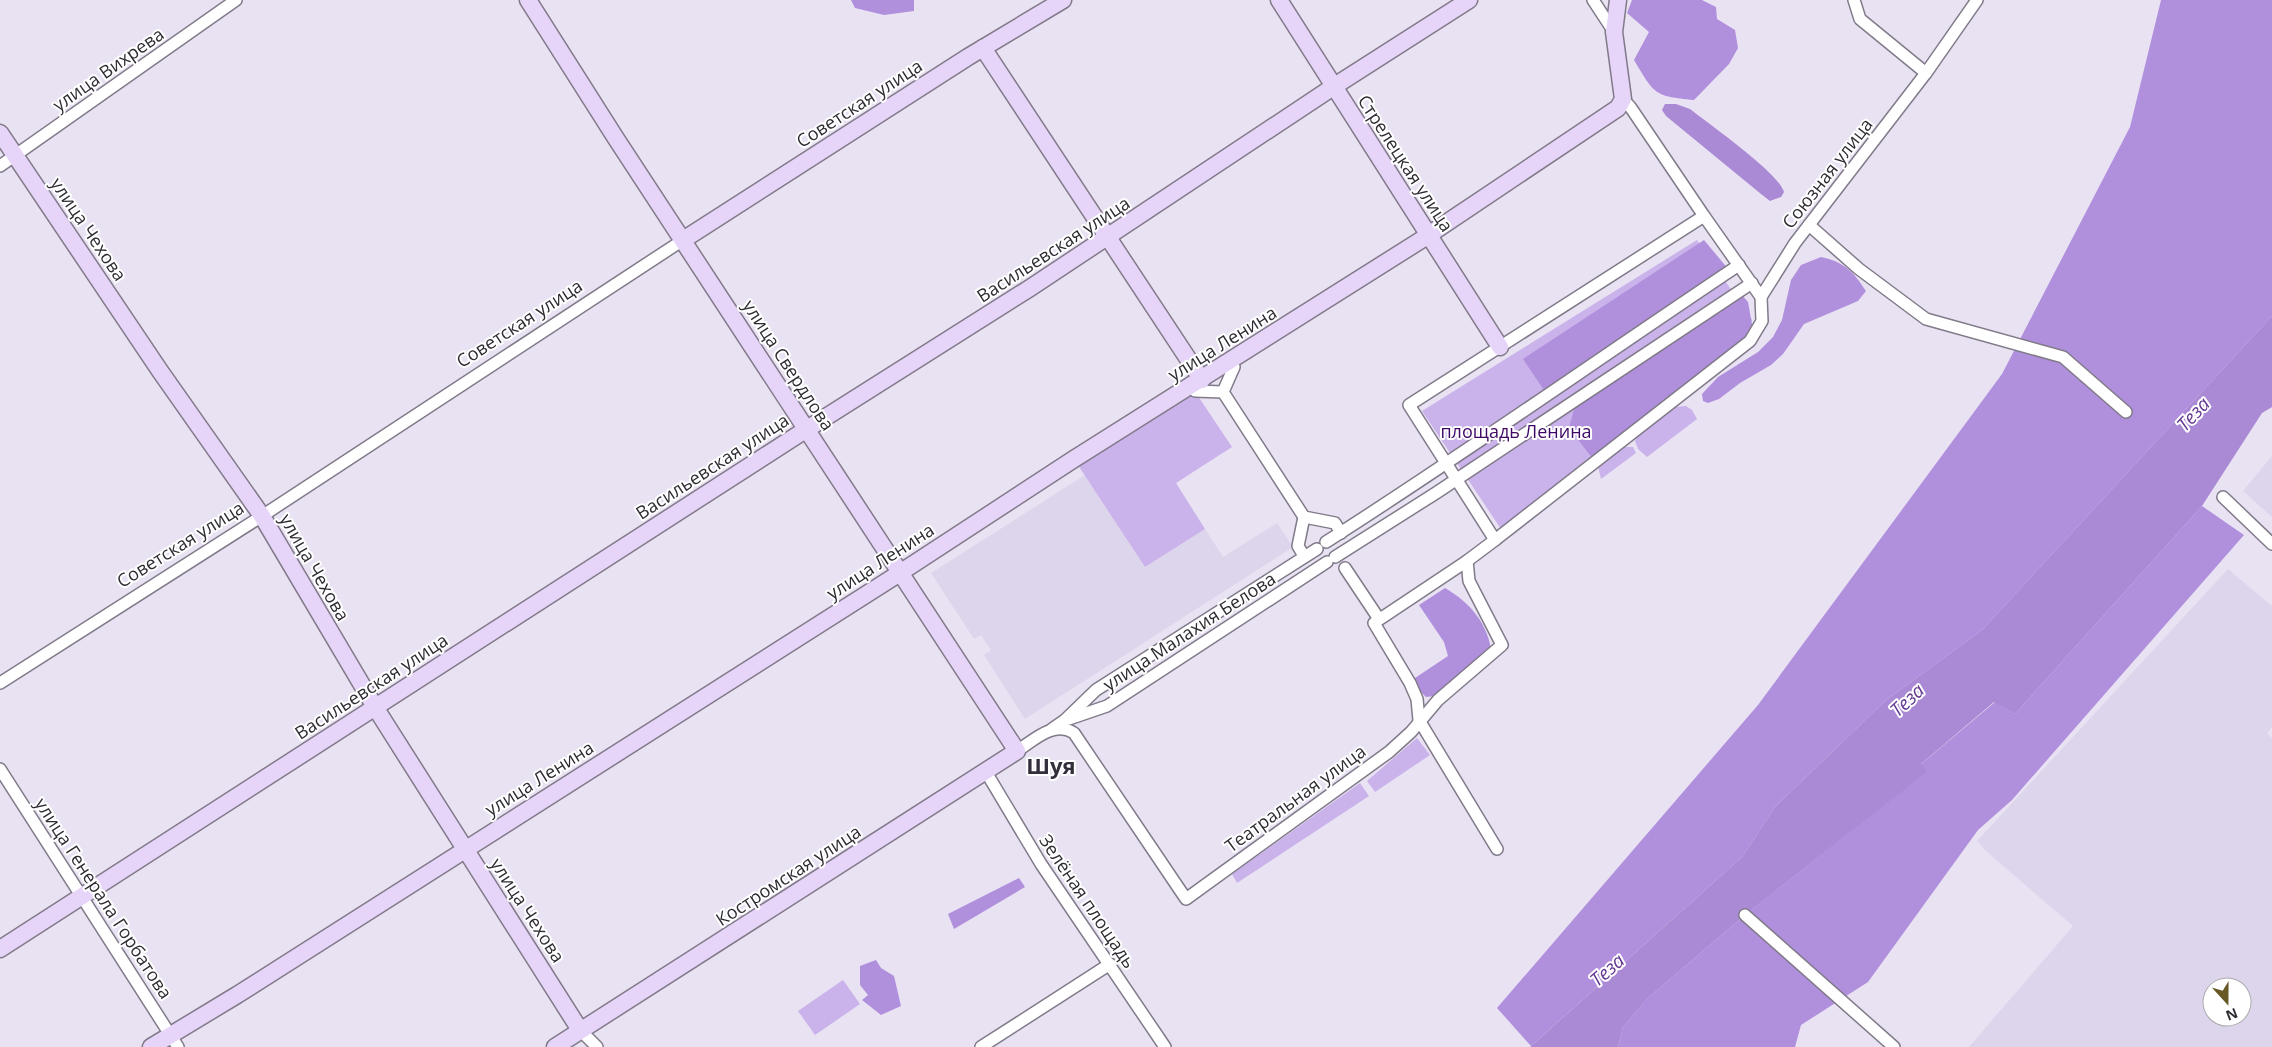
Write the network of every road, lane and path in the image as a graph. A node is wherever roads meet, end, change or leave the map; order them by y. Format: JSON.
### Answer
{"nodes":[{"id":1,"x":236,"y":0,"type":"edge"},
{"id":2,"x":528,"y":0,"type":"edge"},
{"id":3,"x":1063,"y":0,"type":"edge"},
{"id":4,"x":1279,"y":0,"type":"edge"},
{"id":5,"x":1469,"y":0,"type":"edge"},
{"id":6,"x":1593,"y":0,"type":"edge"},
{"id":7,"x":1618,"y":0,"type":"edge"},
{"id":8,"x":1854,"y":0,"type":"edge"},
{"id":9,"x":1977,"y":0,"type":"edge"},
{"id":10,"x":1614,"y":32,"type":"junction"},
{"id":11,"x":983,"y":48,"type":"junction"},
{"id":12,"x":1926,"y":73,"type":"junction"},
{"id":13,"x":1333,"y":86,"type":"junction"},
{"id":14,"x":1623,"y":99,"type":"junction"},
{"id":15,"x":0,"y":133,"type":"edge"},
{"id":16,"x":15,"y":156,"type":"junction"},
{"id":17,"x":0,"y":166,"type":"edge"},
{"id":18,"x":1704,"y":216,"type":"junction"},
{"id":19,"x":1809,"y":225,"type":"junction"},
{"id":20,"x":1429,"y":235,"type":"junction"},
{"id":21,"x":1109,"y":237,"type":"junction"},
{"id":22,"x":683,"y":240,"type":"junction"},
{"id":23,"x":1739,"y":265,"type":"junction"},
{"id":24,"x":1752,"y":283,"type":"junction"},
{"id":25,"x":1761,"y":297,"type":"junction"},
{"id":26,"x":1500,"y":347,"type":"junction"},
{"id":27,"x":1234,"y":367,"type":"dead end"},
{"id":28,"x":1199,"y":386,"type":"junction"},
{"id":29,"x":1224,"y":392,"type":"junction"},
{"id":30,"x":2126,"y":412,"type":"dead end"},
{"id":31,"x":807,"y":429,"type":"junction"},
{"id":32,"x":1445,"y":464,"type":"junction"},
{"id":33,"x":1456,"y":479,"type":"junction"},
{"id":34,"x":2223,"y":497,"type":"dead end"},
{"id":35,"x":262,"y":516,"type":"junction"},
{"id":36,"x":1304,"y":517,"type":"junction"},
{"id":37,"x":1341,"y":533,"type":"junction"},
{"id":38,"x":1495,"y":540,"type":"junction"},
{"id":39,"x":2272,"y":544,"type":"edge"},
{"id":40,"x":1322,"y":545,"type":"junction"},
{"id":41,"x":1304,"y":556,"type":"junction"},
{"id":42,"x":1331,"y":559,"type":"junction"},
{"id":43,"x":1467,"y":562,"type":"junction"},
{"id":44,"x":1345,"y":568,"type":"dead end"},
{"id":45,"x":899,"y":573,"type":"junction"},
{"id":46,"x":1376,"y":621,"type":"junction"},
{"id":47,"x":0,"y":683,"type":"edge"},
{"id":48,"x":375,"y":707,"type":"junction"},
{"id":49,"x":1065,"y":720,"type":"junction"},
{"id":50,"x":1419,"y":720,"type":"junction"},
{"id":51,"x":1050,"y":730,"type":"junction"},
{"id":52,"x":1017,"y":751,"type":"junction"},
{"id":53,"x":0,"y":769,"type":"edge"},
{"id":54,"x":986,"y":772,"type":"junction"},
{"id":55,"x":1497,"y":848,"type":"dead end"},
{"id":56,"x":465,"y":849,"type":"junction"},
{"id":57,"x":84,"y":897,"type":"junction"},
{"id":58,"x":1745,"y":915,"type":"dead end"},
{"id":59,"x":0,"y":949,"type":"edge"},
{"id":60,"x":1110,"y":964,"type":"junction"},
{"id":61,"x":580,"y":1030,"type":"junction"},
{"id":62,"x":175,"y":1041,"type":"edge"},
{"id":63,"x":151,"y":1047,"type":"edge"},
{"id":64,"x":555,"y":1047,"type":"edge"},
{"id":65,"x":596,"y":1047,"type":"edge"},
{"id":66,"x":981,"y":1047,"type":"edge"},
{"id":67,"x":1165,"y":1047,"type":"edge"},
{"id":68,"x":1894,"y":1047,"type":"edge"}],
"edges":[{"from":1,"to":16,"type":"street","name":"улица Вихрева"},
{"from":2,"to":22,"type":"street","name":"улица Свердлова"},
{"from":3,"to":11,"type":"street","name":"Советская улица"},
{"from":4,"to":13,"type":"street","name":"Стрелецкая улица"},
{"from":5,"to":13,"type":"street","name":"Васильевская улица"},
{"from":6,"to":10,"type":"street"},
{"from":7,"to":10,"type":"street"},
{"from":8,"to":12,"type":"street"},
{"from":9,"to":12,"type":"street","name":"Союзная улица"},
{"from":10,"to":14,"type":"street"},
{"from":11,"to":21,"type":"street"},
{"from":11,"to":22,"type":"street","name":"Советская улица"},
{"from":12,"to":19,"type":"street","name":"Союзная улица"},
{"from":13,"to":20,"type":"street","name":"Стрелецкая улица"},
{"from":13,"to":21,"type":"street","name":"Васильевская улица"},
{"from":14,"to":18,"type":"street"},
{"from":14,"to":20,"type":"street","name":"улица Ленина"},
{"from":15,"to":16,"type":"street","name":"улица Чехова"},
{"from":16,"to":17,"type":"street","name":"улица Вихрева"},
{"from":16,"to":35,"type":"street","name":"улица Чехова"},
{"from":18,"to":23,"type":"street"},
{"from":18,"to":26,"type":"street"},
{"from":19,"to":25,"type":"street","name":"Союзная улица"},
{"from":19,"to":30,"type":"street"},
{"from":20,"to":26,"type":"street","name":"Стрелецкая улица"},
{"from":20,"to":28,"type":"street","name":"улица Ленина"},
{"from":21,"to":28,"type":"street"},
{"from":21,"to":31,"type":"street","name":"Васильевская улица"},
{"from":22,"to":31,"type":"street","name":"улица Свердлова"},
{"from":22,"to":35,"type":"street","name":"Советская улица"},
{"from":23,"to":24,"type":"street"},
{"from":23,"to":32,"type":"street"},
{"from":24,"to":25,"type":"street"},
{"from":24,"to":33,"type":"street"},
{"from":25,"to":38,"type":"street"},
{"from":26,"to":32,"type":"street"},
{"from":27,"to":29,"type":"street"},
{"from":28,"to":29,"type":"street"},
{"from":28,"to":45,"type":"street","name":"улица Ленина"},
{"from":29,"to":36,"type":"street"},
{"from":31,"to":45,"type":"street","name":"улица Свердлова"},
{"from":31,"to":48,"type":"street","name":"Васильевская улица"},
{"from":32,"to":33,"type":"street"},
{"from":32,"to":37,"type":"street","name":"улица Малахия Белова"},
{"from":33,"to":38,"type":"street"},
{"from":33,"to":42,"type":"street","name":"улица Малахия Белова"},
{"from":34,"to":39,"type":"street"},
{"from":35,"to":47,"type":"street","name":"Советская улица"},
{"from":35,"to":48,"type":"street","name":"улица Чехова"},
{"from":36,"to":37,"type":"street"},
{"from":36,"to":41,"type":"street"},
{"from":37,"to":40,"type":"street","name":"улица Малахия Белова"},
{"from":38,"to":43,"type":"street"},
{"from":40,"to":41,"type":"street","name":"улица Малахия Белова"},
{"from":40,"to":42,"type":"street"},
{"from":40,"to":42,"type":"street"},
{"from":41,"to":49,"type":"street","name":"улица Малахия Белова"},
{"from":42,"to":49,"type":"street","name":"улица Малахия Белова"},
{"from":43,"to":46,"type":"street"},
{"from":43,"to":50,"type":"street","name":"Театральная улица"},
{"from":44,"to":46,"type":"street"},
{"from":45,"to":52,"type":"street","name":"улица Свердлова"},
{"from":45,"to":56,"type":"street","name":"улица Ленина"},
{"from":46,"to":50,"type":"street"},
{"from":48,"to":56,"type":"street","name":"улица Чехова"},
{"from":48,"to":57,"type":"street","name":"Васильевская улица"},
{"from":49,"to":51,"type":"street","name":"улица Малахия Белова"},
{"from":50,"to":51,"type":"street","name":"Театральная улица"},
{"from":50,"to":55,"type":"street"},
{"from":51,"to":52,"type":"street"},
{"from":52,"to":54,"type":"street","name":"Костромская улица"},
{"from":53,"to":57,"type":"street","name":"улица Генерала Горбатова"},
{"from":54,"to":60,"type":"street","name":"Зелёная площадь"},
{"from":54,"to":61,"type":"street","name":"Костромская улица"},
{"from":56,"to":61,"type":"street","name":"улица Чехова"},
{"from":56,"to":62,"type":"street","name":"улица Ленина"},
{"from":57,"to":59,"type":"street","name":"Васильевская улица"},
{"from":57,"to":62,"type":"street","name":"улица Генерала Горбатова"},
{"from":58,"to":68,"type":"street"},
{"from":60,"to":66,"type":"street"},
{"from":60,"to":67,"type":"street","name":"Зелёная площадь"},
{"from":61,"to":64,"type":"street","name":"Костромская улица"},
{"from":61,"to":65,"type":"street"},
{"from":62,"to":63,"type":"street","name":"улица Ленина"}]}
